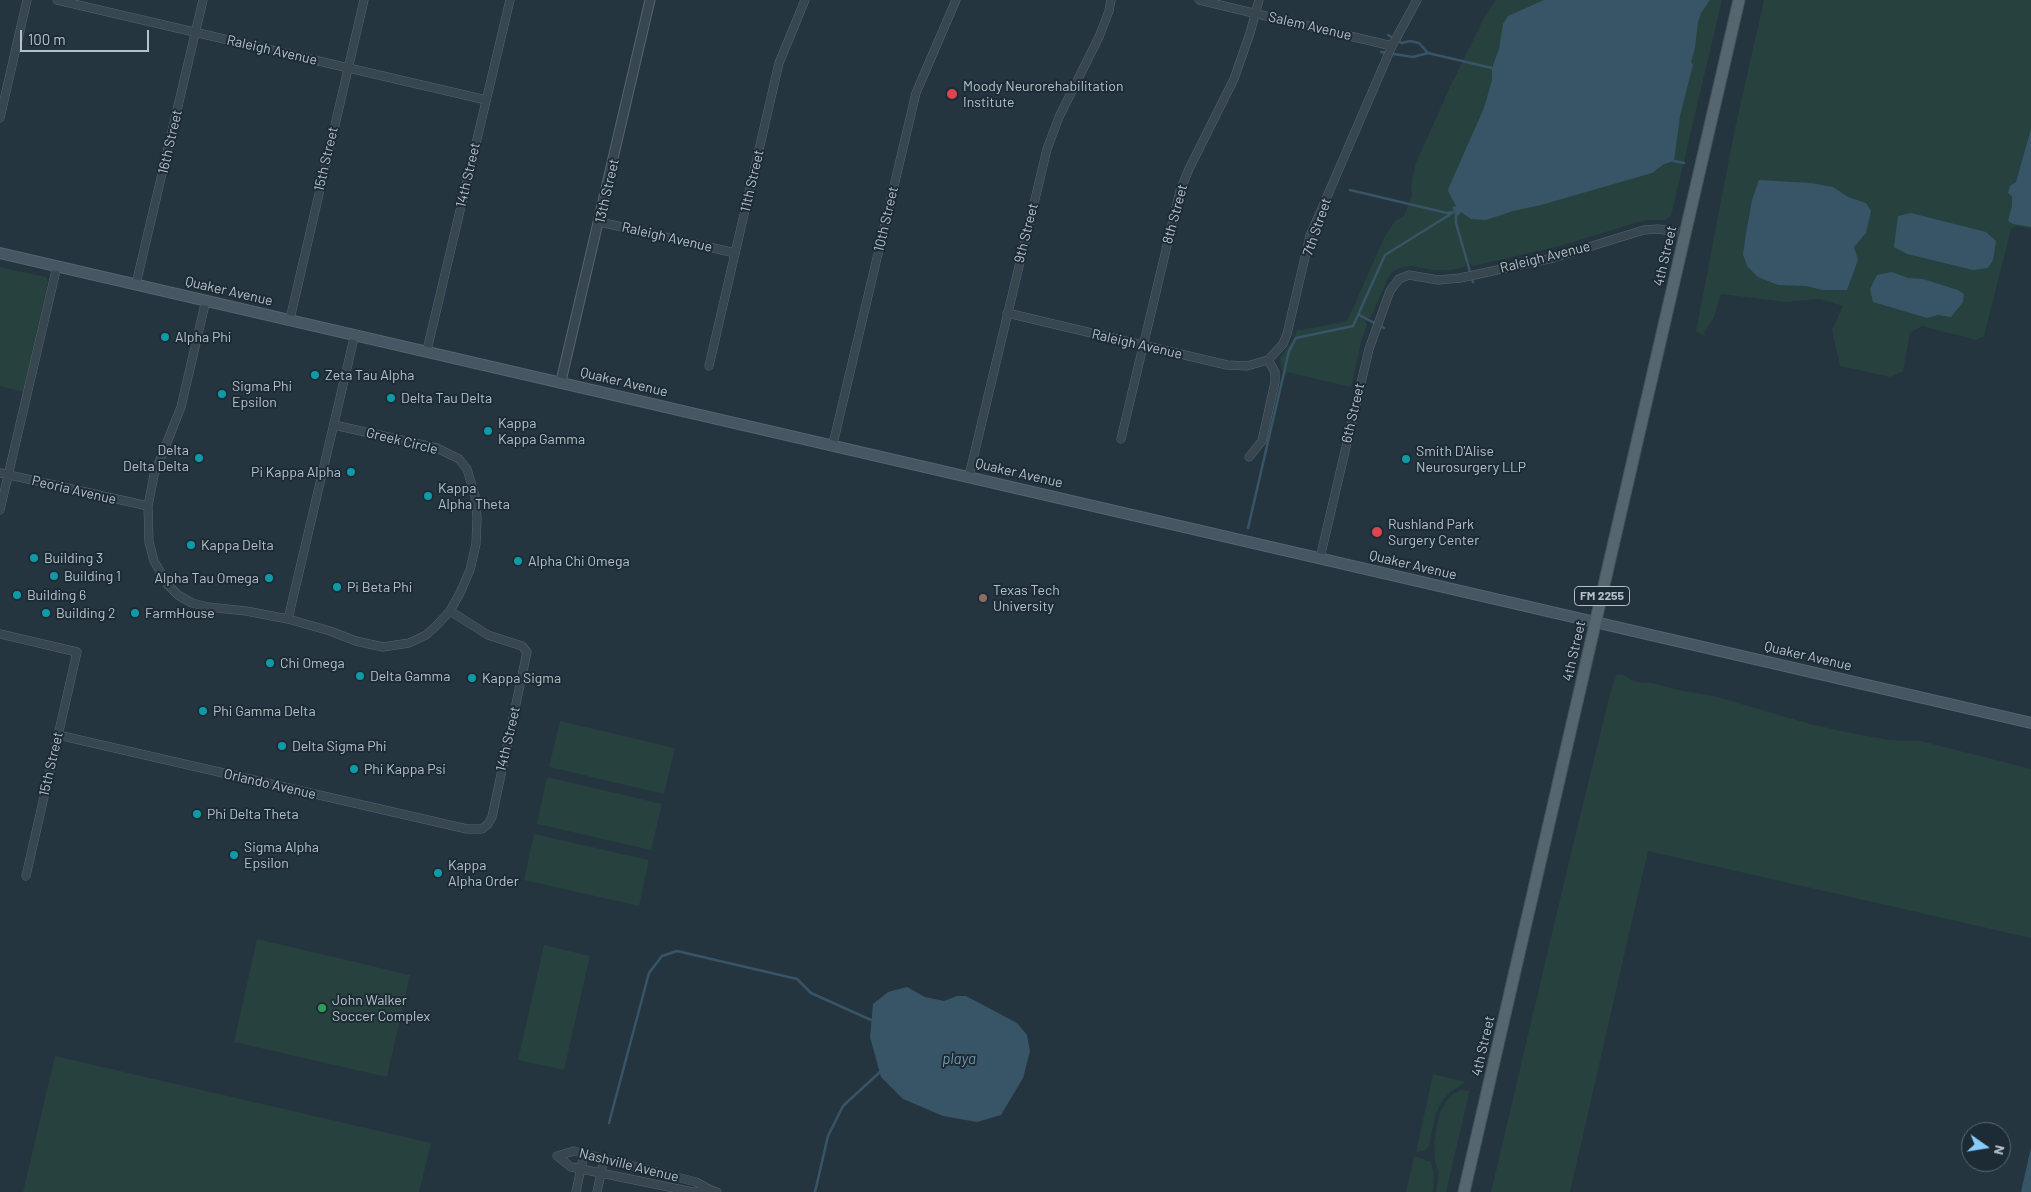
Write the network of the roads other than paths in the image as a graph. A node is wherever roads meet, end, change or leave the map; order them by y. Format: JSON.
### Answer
{"nodes":[{"id":1,"x":27,"y":0,"type":"edge"},
{"id":2,"x":57,"y":0,"type":"edge"},
{"id":3,"x":203,"y":0,"type":"edge"},
{"id":4,"x":364,"y":0,"type":"edge"},
{"id":5,"x":510,"y":0,"type":"edge"},
{"id":6,"x":650,"y":0,"type":"edge"},
{"id":7,"x":805,"y":0,"type":"edge"},
{"id":8,"x":956,"y":0,"type":"edge"},
{"id":9,"x":1111,"y":0,"type":"edge"},
{"id":10,"x":1199,"y":0,"type":"edge"},
{"id":11,"x":1259,"y":0,"type":"edge"},
{"id":12,"x":1417,"y":0,"type":"edge"},
{"id":13,"x":1739,"y":0,"type":"edge"},
{"id":14,"x":1255,"y":13,"type":"junction"},
{"id":15,"x":195,"y":32,"type":"junction"},
{"id":16,"x":1392,"y":46,"type":"junction"},
{"id":17,"x":347,"y":68,"type":"junction"},
{"id":18,"x":486,"y":100,"type":"junction"},
{"id":19,"x":0,"y":118,"type":"edge"},
{"id":20,"x":600,"y":222,"type":"junction"},
{"id":21,"x":1686,"y":234,"type":"junction"},
{"id":22,"x":0,"y":253,"type":"edge"},
{"id":23,"x":735,"y":253,"type":"junction"},
{"id":24,"x":57,"y":266,"type":"junction"},
{"id":25,"x":1404,"y":277,"type":"joint"},
{"id":26,"x":136,"y":284,"type":"junction"},
{"id":27,"x":206,"y":300,"type":"junction"},
{"id":28,"x":1007,"y":313,"type":"junction"},
{"id":29,"x":290,"y":319,"type":"junction"},
{"id":30,"x":355,"y":334,"type":"junction"},
{"id":31,"x":1142,"y":346,"type":"junction"},
{"id":32,"x":428,"y":350,"type":"junction"},
{"id":33,"x":1268,"y":360,"type":"junction"},
{"id":34,"x":709,"y":366,"type":"dead end"},
{"id":35,"x":561,"y":381,"type":"junction"},
{"id":36,"x":334,"y":425,"type":"junction"},
{"id":37,"x":1120,"y":439,"type":"dead end"},
{"id":38,"x":833,"y":444,"type":"junction"},
{"id":39,"x":1249,"y":457,"type":"dead end"},
{"id":40,"x":4,"y":474,"type":"edge"},
{"id":41,"x":969,"y":476,"type":"junction"},
{"id":42,"x":148,"y":506,"type":"junction"},
{"id":43,"x":0,"y":510,"type":"edge"},
{"id":44,"x":1320,"y":558,"type":"junction"},
{"id":45,"x":450,"y":611,"type":"junction"},
{"id":46,"x":288,"y":619,"type":"junction"},
{"id":47,"x":1596,"y":621,"type":"junction"},
{"id":48,"x":0,"y":634,"type":"edge"},
{"id":49,"x":2031,"y":723,"type":"edge"},
{"id":50,"x":58,"y":735,"type":"junction"},
{"id":51,"x":482,"y":829,"type":"joint"},
{"id":52,"x":26,"y":876,"type":"dead end"},
{"id":53,"x":584,"y":1154,"type":"junction"},
{"id":54,"x":604,"y":1159,"type":"junction"},
{"id":55,"x":580,"y":1170,"type":"junction"},
{"id":56,"x":601,"y":1174,"type":"junction"},
{"id":57,"x":714,"y":1191,"type":"edge"},
{"id":58,"x":576,"y":1192,"type":"edge"},
{"id":59,"x":597,"y":1192,"type":"edge"},
{"id":60,"x":1464,"y":1192,"type":"edge"}],
"edges":[{"from":1,"to":19,"type":"street"},
{"from":2,"to":15,"type":"street","name":"Raleigh Avenue"},
{"from":3,"to":15,"type":"street","name":"16th Street"},
{"from":4,"to":17,"type":"street","name":"15th Street"},
{"from":5,"to":18,"type":"street","name":"14th Street"},
{"from":6,"to":20,"type":"street","name":"13th Street"},
{"from":7,"to":23,"type":"street","name":"11th Street"},
{"from":8,"to":38,"type":"street","name":"10th Street"},
{"from":9,"to":28,"type":"street","name":"9th Street"},
{"from":10,"to":14,"type":"street","name":"Salem Avenue"},
{"from":11,"to":14,"type":"street","name":"8th Street"},
{"from":12,"to":16,"type":"street","name":"7th Street"},
{"from":13,"to":21,"type":"main road","name":"4th Street","number":"FM 2255"},
{"from":14,"to":16,"type":"street","name":"Salem Avenue"},
{"from":14,"to":31,"type":"street","name":"8th Street"},
{"from":15,"to":17,"type":"street","name":"Raleigh Avenue"},
{"from":15,"to":26,"type":"street","name":"16th Street"},
{"from":16,"to":33,"type":"street","name":"7th Street"},
{"from":17,"to":18,"type":"street","name":"Raleigh Avenue"},
{"from":17,"to":29,"type":"street","name":"15th Street"},
{"from":18,"to":32,"type":"street","name":"14th Street"},
{"from":20,"to":23,"type":"street","name":"Raleigh Avenue"},
{"from":20,"to":35,"type":"street","name":"13th Street"},
{"from":21,"to":25,"type":"street","name":"Raleigh Avenue"},
{"from":21,"to":47,"type":"main road","name":"4th Street","number":"FM 2255"},
{"from":22,"to":24,"type":"main road","name":"Quaker Avenue"},
{"from":23,"to":34,"type":"street","name":"11th Street"},
{"from":24,"to":26,"type":"main road","name":"Quaker Avenue"},
{"from":24,"to":40,"type":"street"},
{"from":25,"to":44,"type":"street","name":"6th Street"},
{"from":26,"to":27,"type":"main road","name":"Quaker Avenue"},
{"from":27,"to":29,"type":"main road","name":"Quaker Avenue"},
{"from":27,"to":42,"type":"street","name":"Greek Circle"},
{"from":28,"to":31,"type":"street","name":"Raleigh Avenue"},
{"from":28,"to":41,"type":"street","name":"9th Street"},
{"from":29,"to":30,"type":"main road","name":"Quaker Avenue"},
{"from":30,"to":32,"type":"main road","name":"Quaker Avenue"},
{"from":30,"to":36,"type":"street"},
{"from":31,"to":33,"type":"street","name":"Raleigh Avenue"},
{"from":31,"to":37,"type":"street","name":"8th Street"},
{"from":32,"to":35,"type":"main road","name":"Quaker Avenue"},
{"from":33,"to":39,"type":"street"},
{"from":35,"to":38,"type":"main road","name":"Quaker Avenue"},
{"from":36,"to":45,"type":"street","name":"Greek Circle"},
{"from":36,"to":46,"type":"street"},
{"from":38,"to":41,"type":"main road","name":"Quaker Avenue"},
{"from":40,"to":42,"type":"street","name":"Peoria Avenue"},
{"from":40,"to":43,"type":"street"},
{"from":41,"to":44,"type":"main road","name":"Quaker Avenue"},
{"from":42,"to":46,"type":"street","name":"Greek Circle"},
{"from":44,"to":47,"type":"main road","name":"Quaker Avenue"},
{"from":45,"to":46,"type":"street","name":"Greek Circle"},
{"from":45,"to":51,"type":"street","name":"14th Street"},
{"from":47,"to":49,"type":"main road","name":"Quaker Avenue"},
{"from":47,"to":60,"type":"main road","name":"4th Street","number":"FM 2255"},
{"from":48,"to":50,"type":"street","name":"15th Street"},
{"from":50,"to":51,"type":"street","name":"Orlando Avenue"},
{"from":50,"to":52,"type":"street","name":"15th Street"},
{"from":53,"to":54,"type":"street","name":"Nashville Avenue"},
{"from":53,"to":55,"type":"street"},
{"from":53,"to":55,"type":"street","name":"Nashville Avenue"},
{"from":54,"to":56,"type":"street"},
{"from":54,"to":57,"type":"street","name":"Nashville Avenue"},
{"from":55,"to":56,"type":"street","name":"Nashville Avenue"},
{"from":55,"to":58,"type":"street"},
{"from":56,"to":57,"type":"street","name":"Nashville Avenue"},
{"from":56,"to":59,"type":"street"}]}
